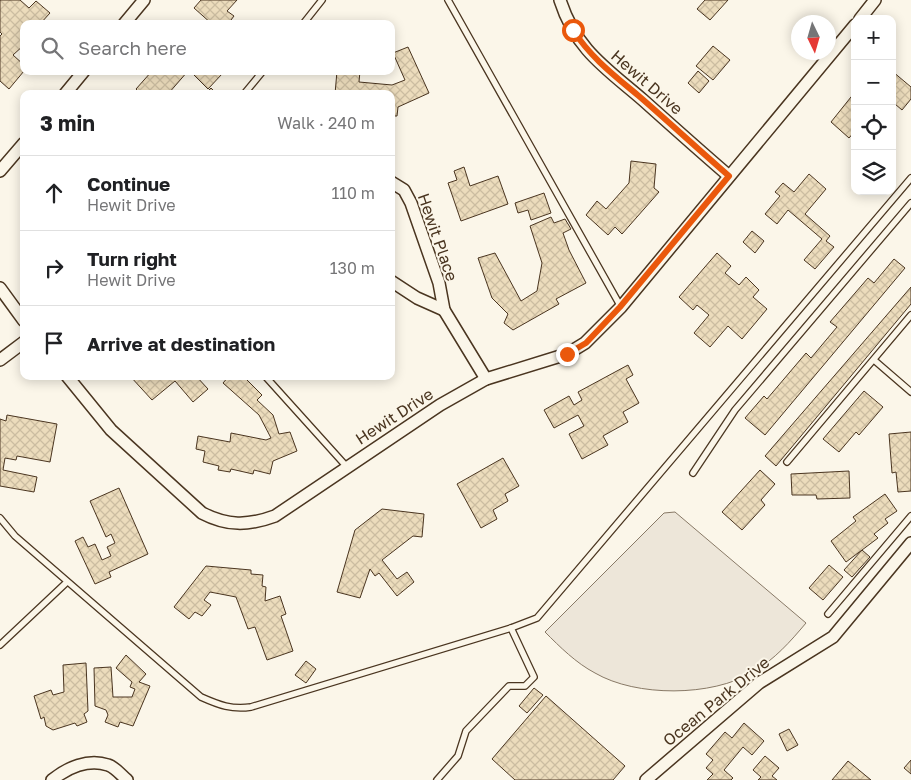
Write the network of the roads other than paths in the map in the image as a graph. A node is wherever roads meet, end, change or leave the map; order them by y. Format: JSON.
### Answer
{"nodes":[{"id":1,"x":144,"y":0,"type":"edge"},
{"id":2,"x":322,"y":0,"type":"edge"},
{"id":3,"x":448,"y":0,"type":"edge"},
{"id":4,"x":560,"y":0,"type":"edge"},
{"id":5,"x":876,"y":0,"type":"edge"},
{"id":6,"x":863,"y":15,"type":"edge"},
{"id":7,"x":127,"y":20,"type":"edge"},
{"id":8,"x":306,"y":20,"type":"edge"},
{"id":9,"x":851,"y":30,"type":"edge"},
{"id":10,"x":81,"y":75,"type":"edge"},
{"id":11,"x":260,"y":75,"type":"edge"},
{"id":12,"x":68,"y":90,"type":"edge"},
{"id":13,"x":247,"y":90,"type":"edge"},
{"id":14,"x":20,"y":147,"type":"edge"},
{"id":15,"x":0,"y":171,"type":"edge"},
{"id":16,"x":729,"y":176,"type":"junction"},
{"id":17,"x":911,"y":178,"type":"edge"},
{"id":18,"x":395,"y":184,"type":"edge"},
{"id":19,"x":911,"y":203,"type":"edge"},
{"id":20,"x":395,"y":284,"type":"edge"},
{"id":21,"x":0,"y":288,"type":"edge"},
{"id":22,"x":620,"y":307,"type":"junction"},
{"id":23,"x":444,"y":310,"type":"junction"},
{"id":24,"x":20,"y":316,"type":"edge"},
{"id":25,"x":911,"y":316,"type":"edge"},
{"id":26,"x":20,"y":345,"type":"edge"},
{"id":27,"x":0,"y":360,"type":"edge"},
{"id":28,"x":874,"y":360,"type":"junction"},
{"id":29,"x":486,"y":379,"type":"junction"},
{"id":30,"x":70,"y":380,"type":"edge"},
{"id":31,"x":269,"y":380,"type":"edge"},
{"id":32,"x":911,"y":392,"type":"edge"},
{"id":33,"x":787,"y":462,"type":"dead end"},
{"id":34,"x":347,"y":467,"type":"junction"},
{"id":35,"x":693,"y":473,"type":"dead end"},
{"id":36,"x":911,"y":516,"type":"edge"},
{"id":37,"x":0,"y":518,"type":"edge"},
{"id":38,"x":911,"y":543,"type":"edge"},
{"id":39,"x":67,"y":582,"type":"junction"},
{"id":40,"x":828,"y":614,"type":"dead end"},
{"id":41,"x":511,"y":628,"type":"junction"},
{"id":42,"x":0,"y":645,"type":"edge"},
{"id":43,"x":52,"y":780,"type":"edge"},
{"id":44,"x":127,"y":780,"type":"edge"},
{"id":45,"x":437,"y":780,"type":"edge"},
{"id":46,"x":646,"y":780,"type":"edge"}],
"edges":[{"from":1,"to":7,"type":"street"},
{"from":2,"to":8,"type":"lane"},
{"from":3,"to":22,"type":"lane"},
{"from":4,"to":16,"type":"street","name":"Hewit Drive"},
{"from":5,"to":6,"type":"street"},
{"from":9,"to":16,"type":"street","name":"Hewit Drive"},
{"from":10,"to":12,"type":"street"},
{"from":11,"to":13,"type":"lane"},
{"from":14,"to":15,"type":"street"},
{"from":16,"to":22,"type":"street","name":"Hewit Drive"},
{"from":17,"to":41,"type":"lane"},
{"from":18,"to":23,"type":"street","name":"Hewit Place"},
{"from":19,"to":35,"type":"lane"},
{"from":20,"to":23,"type":"street"},
{"from":21,"to":24,"type":"street"},
{"from":22,"to":29,"type":"street","name":"Hewit Drive"},
{"from":23,"to":29,"type":"street","name":"Hewit Place"},
{"from":25,"to":28,"type":"lane"},
{"from":26,"to":27,"type":"street"},
{"from":28,"to":32,"type":"lane"},
{"from":28,"to":33,"type":"lane"},
{"from":29,"to":34,"type":"street","name":"Hewit Drive"},
{"from":30,"to":34,"type":"street","name":"Hewit Drive"},
{"from":31,"to":34,"type":"lane"},
{"from":36,"to":40,"type":"lane"},
{"from":37,"to":39,"type":"lane"},
{"from":38,"to":46,"type":"street","name":"Ocean Park Drive"},
{"from":39,"to":41,"type":"lane"},
{"from":39,"to":42,"type":"lane"},
{"from":41,"to":45,"type":"lane"},
{"from":43,"to":44,"type":"street"}]}
